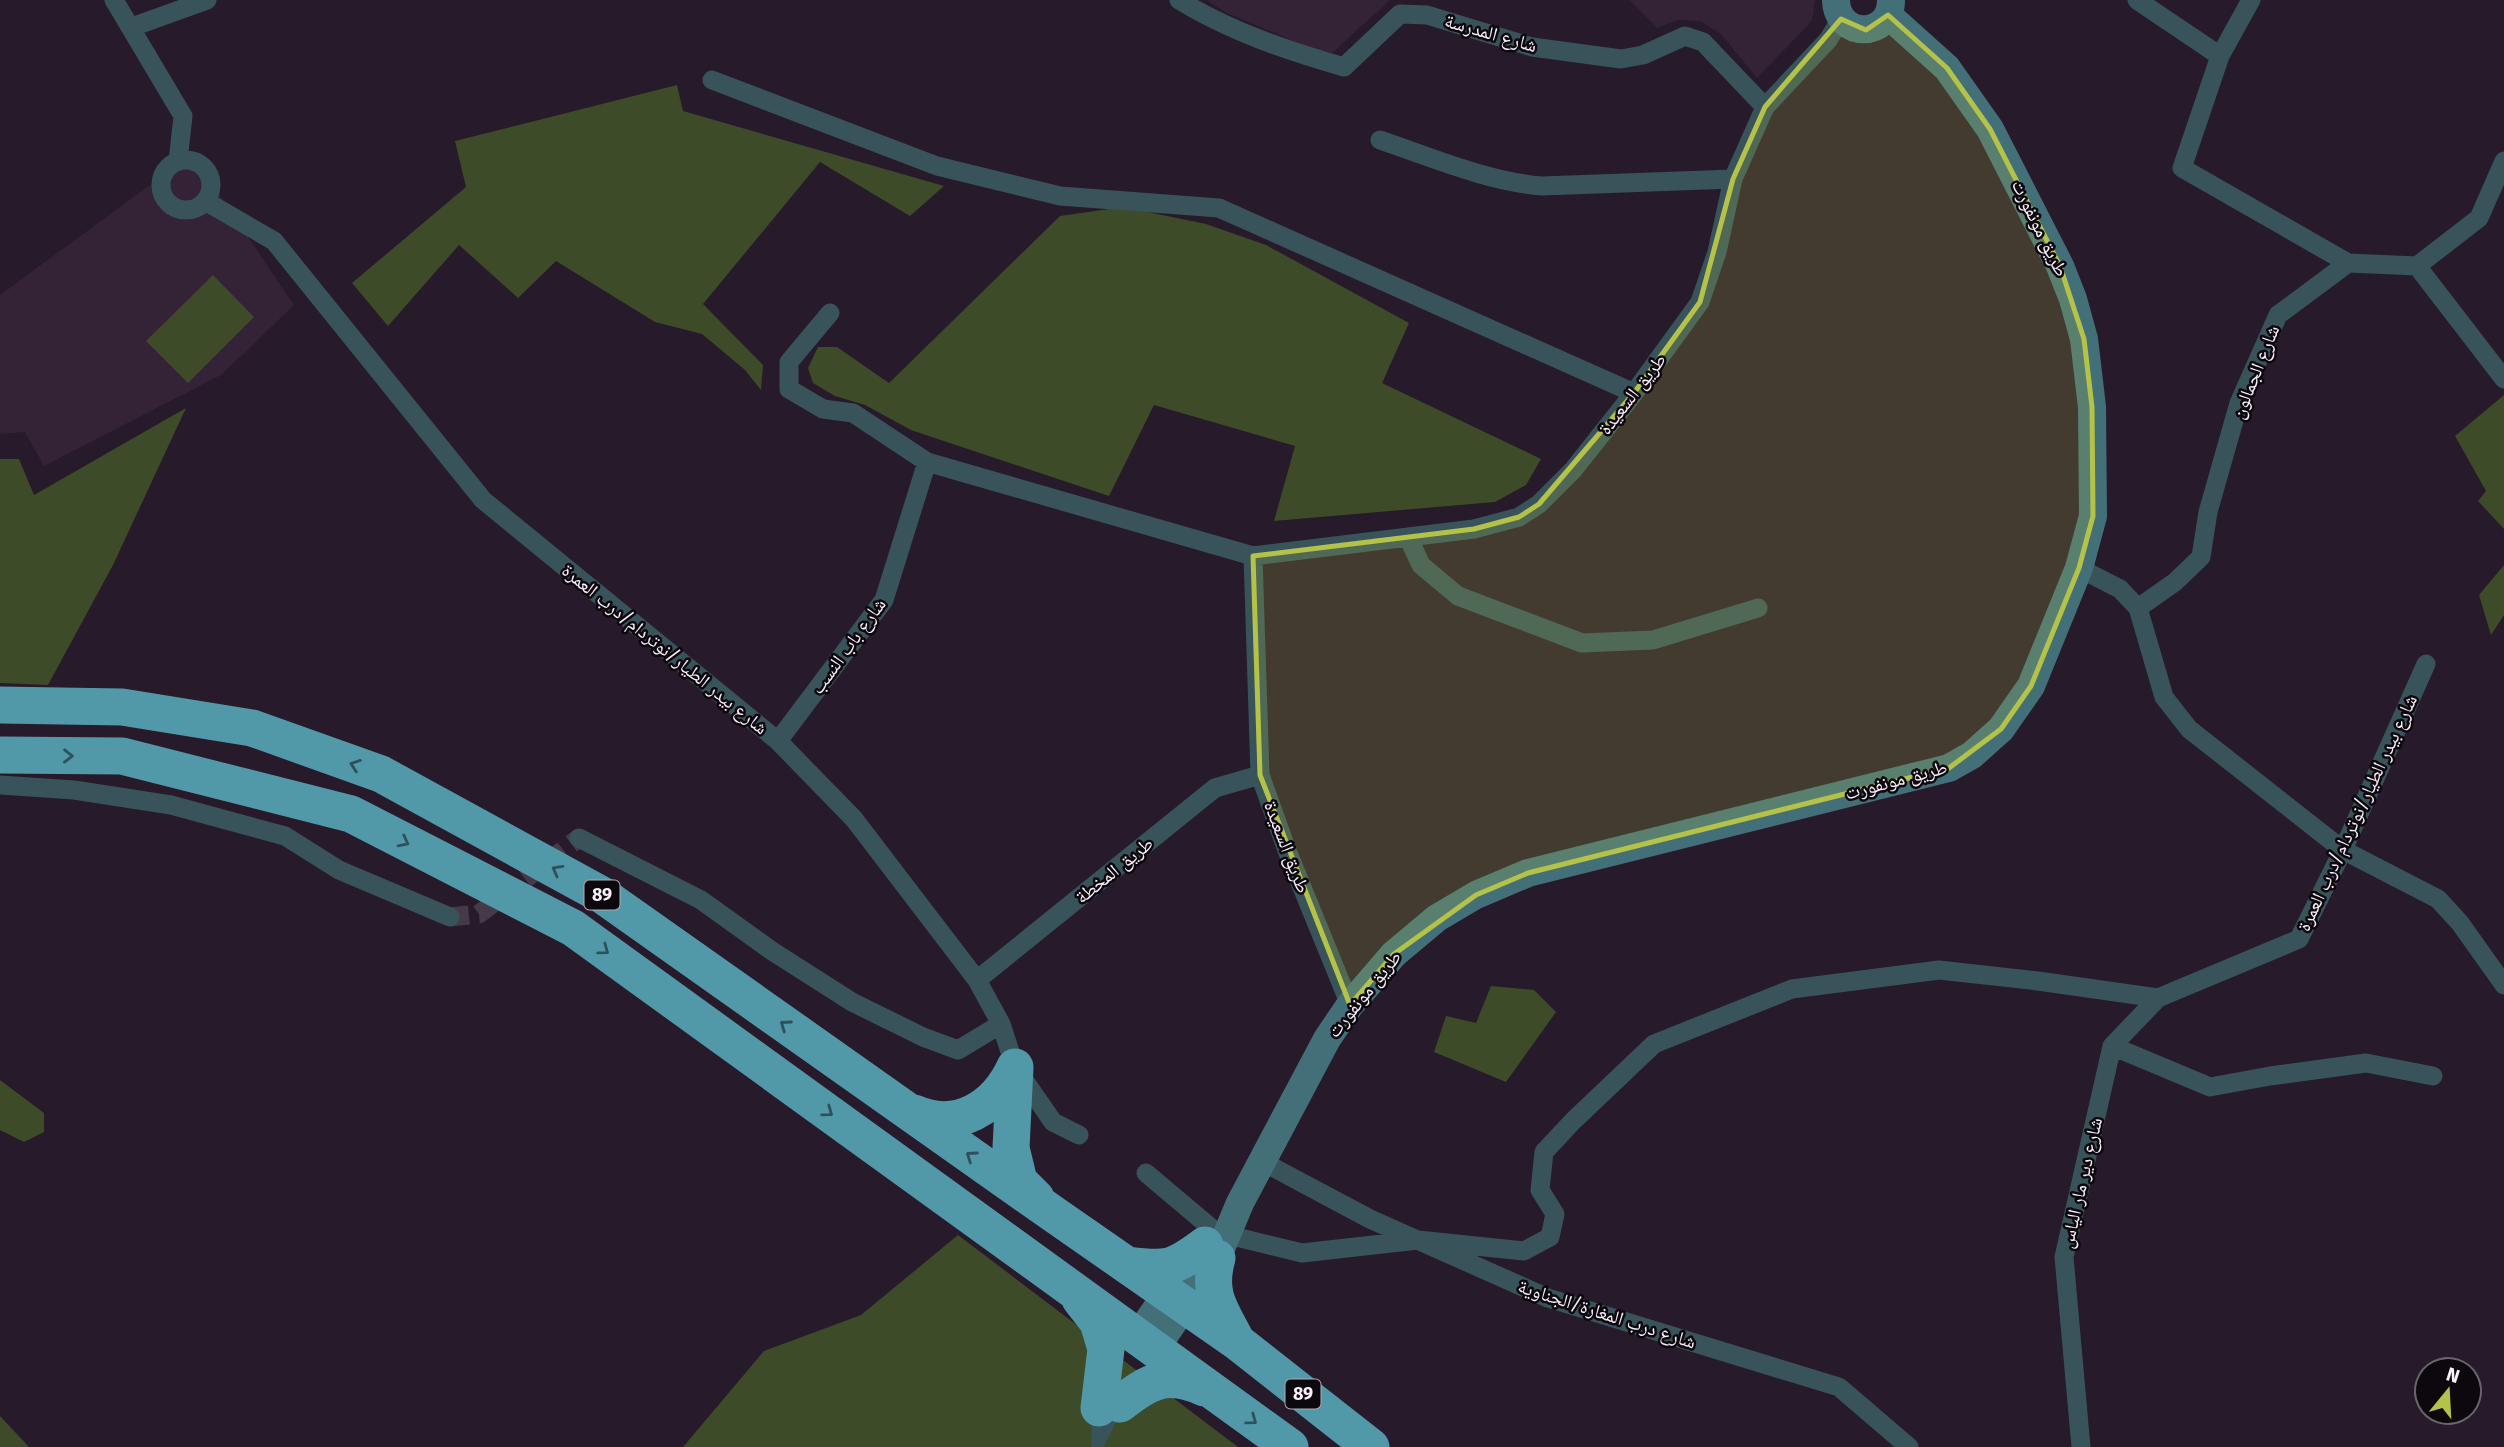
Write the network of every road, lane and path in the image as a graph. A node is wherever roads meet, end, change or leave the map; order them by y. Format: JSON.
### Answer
{"nodes":[{"id":1,"x":114,"y":0,"type":"edge"},
{"id":2,"x":206,"y":0,"type":"edge"},
{"id":3,"x":1179,"y":0,"type":"edge"},
{"id":4,"x":2137,"y":0,"type":"edge"},
{"id":5,"x":2250,"y":0,"type":"edge"},
{"id":6,"x":1889,"y":8,"type":"edge"},
{"id":7,"x":1839,"y":10,"type":"edge"},
{"id":8,"x":132,"y":27,"type":"junction"},
{"id":9,"x":2220,"y":56,"type":"junction"},
{"id":10,"x":712,"y":80,"type":"dead end"},
{"id":11,"x":1765,"y":107,"type":"junction"},
{"id":12,"x":1380,"y":140,"type":"dead end"},
{"id":13,"x":178,"y":161,"type":"junction"},
{"id":14,"x":2504,"y":161,"type":"edge"},
{"id":15,"x":1733,"y":179,"type":"junction"},
{"id":16,"x":205,"y":201,"type":"junction"},
{"id":17,"x":2348,"y":263,"type":"junction"},
{"id":18,"x":2417,"y":267,"type":"junction"},
{"id":19,"x":830,"y":313,"type":"dead end"},
{"id":20,"x":2504,"y":379,"type":"edge"},
{"id":21,"x":1634,"y":393,"type":"junction"},
{"id":22,"x":927,"y":462,"type":"junction"},
{"id":23,"x":1408,"y":537,"type":"junction"},
{"id":24,"x":1253,"y":556,"type":"junction"},
{"id":25,"x":2079,"y":568,"type":"junction"},
{"id":26,"x":1758,"y":608,"type":"dead end"},
{"id":27,"x":2138,"y":608,"type":"junction"},
{"id":28,"x":2426,"y":664,"type":"dead end"},
{"id":29,"x":0,"y":705,"type":"edge"},
{"id":30,"x":778,"y":741,"type":"junction"},
{"id":31,"x":0,"y":755,"type":"edge"},
{"id":32,"x":1260,"y":775,"type":"junction"},
{"id":33,"x":0,"y":785,"type":"edge"},
{"id":34,"x":579,"y":838,"type":"dead end"},
{"id":35,"x":2343,"y":850,"type":"junction"},
{"id":36,"x":450,"y":917,"type":"tunnel mouth"},
{"id":37,"x":977,"y":980,"type":"junction"},
{"id":38,"x":2504,"y":985,"type":"edge"},
{"id":39,"x":2158,"y":998,"type":"junction"},
{"id":40,"x":1350,"y":1005,"type":"junction"},
{"id":41,"x":1001,"y":1024,"type":"junction"},
{"id":42,"x":2112,"y":1046,"type":"junction"},
{"id":43,"x":1015,"y":1068,"type":"junction"},
{"id":44,"x":2433,"y":1076,"type":"dead end"},
{"id":45,"x":901,"y":1107,"type":"junction"},
{"id":46,"x":1079,"y":1135,"type":"dead end"},
{"id":47,"x":1263,"y":1162,"type":"junction"},
{"id":48,"x":1146,"y":1174,"type":"dead end"},
{"id":49,"x":1052,"y":1213,"type":"junction"},
{"id":50,"x":1418,"y":1240,"type":"junction"},
{"id":51,"x":1216,"y":1242,"type":"junction"},
{"id":52,"x":1128,"y":1265,"type":"junction"},
{"id":53,"x":1071,"y":1287,"type":"junction"},
{"id":54,"x":1175,"y":1299,"type":"junction"},
{"id":55,"x":1236,"y":1341,"type":"junction"},
{"id":56,"x":1131,"y":1369,"type":"junction"},
{"id":57,"x":1215,"y":1393,"type":"junction"},
{"id":58,"x":1097,"y":1447,"type":"edge"},
{"id":59,"x":1290,"y":1447,"type":"edge"},
{"id":60,"x":1371,"y":1447,"type":"edge"},
{"id":61,"x":1909,"y":1447,"type":"edge"},
{"id":62,"x":2081,"y":1447,"type":"edge"}],
"edges":[{"from":1,"to":8,"type":"street"},
{"from":2,"to":8,"type":"street"},
{"from":3,"to":11,"type":"street","name":"شارع المدرسة"},
{"from":4,"to":9,"type":"street"},
{"from":5,"to":9,"type":"street"},
{"from":6,"to":7,"type":"main road"},
{"from":6,"to":25,"type":"main road","name":"طريق مونفورت"},
{"from":7,"to":11,"type":"street","name":"طريق السعيدة"},
{"from":8,"to":13,"type":"street"},
{"from":9,"to":17,"type":"street"},
{"from":10,"to":21,"type":"street"},
{"from":11,"to":15,"type":"street","name":"طريق السعيدة"},
{"from":12,"to":15,"type":"street"},
{"from":13,"to":16,"type":"street"},
{"from":13,"to":16,"type":"street"},
{"from":14,"to":18,"type":"street"},
{"from":15,"to":21,"type":"street","name":"طريق السعيدة"},
{"from":16,"to":30,"type":"street","name":"شارع بيدر الطيار/نوتردام/درب العمرة"},
{"from":17,"to":18,"type":"street"},
{"from":17,"to":27,"type":"street","name":"شارع الجمالون"},
{"from":18,"to":20,"type":"street"},
{"from":19,"to":22,"type":"street","name":"طريق السعيدة"},
{"from":21,"to":23,"type":"street","name":"طريق السعيدة"},
{"from":22,"to":24,"type":"street","name":"طريق السعيدة"},
{"from":22,"to":30,"type":"street","name":"شارع باب النسب"},
{"from":23,"to":24,"type":"street","name":"طريق السعيدة"},
{"from":23,"to":26,"type":"street"},
{"from":24,"to":32,"type":"street","name":"طريق السعيدة"},
{"from":25,"to":27,"type":"street"},
{"from":25,"to":40,"type":"main road","name":"طريق مونفورت"},
{"from":27,"to":35,"type":"street"},
{"from":28,"to":35,"type":"street","name":"شارع بيدر الطيار/نوتردام/درب العمرة"},
{"from":45,"to":29,"type":"highway","number":"89","one_way":true},
{"from":30,"to":37,"type":"street","name":"شارع بيدر الطيار/نوتردام/درب العمرة"},
{"from":31,"to":53,"type":"highway","number":"89","one_way":true},
{"from":32,"to":37,"type":"street","name":"طريق المخطة"},
{"from":32,"to":40,"type":"street","name":"طريق السعيدة"},
{"from":33,"to":36,"type":"street"},
{"from":34,"to":41,"type":"street"},
{"from":35,"to":38,"type":"street"},
{"from":35,"to":39,"type":"street","name":"شارع بيدر الطيار/نوتردام/درب العمرة"},
{"from":37,"to":41,"type":"street","name":"شارع بيدر الطيار/نوتردام/درب العمرة"},
{"from":39,"to":42,"type":"street"},
{"from":39,"to":50,"type":"street"},
{"from":40,"to":47,"type":"main road","name":"طريق مونفورت"},
{"from":41,"to":43,"type":"street","name":"شارع بيدر الطيار/نوتردام/درب العمرة"},
{"from":42,"to":44,"type":"street"},
{"from":42,"to":62,"type":"street","name":"شارع دير مار الياس"},
{"from":43,"to":45,"type":"highway"},
{"from":43,"to":46,"type":"street","name":"شارع بيدر الطيار/نوتردام/درب العمرة"},
{"from":43,"to":49,"type":"highway"},
{"from":49,"to":45,"type":"highway","number":"89","one_way":true},
{"from":47,"to":50,"type":"street","name":"شارع درب المغارة/الجناوية"},
{"from":47,"to":51,"type":"main road","name":"طريق مونفورت"},
{"from":48,"to":51,"type":"street"},
{"from":49,"to":52,"type":"highway","number":"89"},
{"from":50,"to":51,"type":"street"},
{"from":50,"to":61,"type":"street","name":"شارع درب المغارة/الجناوية"},
{"from":51,"to":52,"type":"highway"},
{"from":51,"to":54,"type":"main road","name":"طريق مونفورت"},
{"from":51,"to":55,"type":"highway"},
{"from":52,"to":54,"type":"highway","number":"89"},
{"from":53,"to":56,"type":"highway","number":"89"},
{"from":53,"to":56,"type":"highway"},
{"from":54,"to":55,"type":"highway","number":"89"},
{"from":54,"to":56,"type":"main road","name":"طريق مونفورت"},
{"from":55,"to":60,"type":"highway","number":"89"},
{"from":56,"to":57,"type":"highway","number":"89"},
{"from":56,"to":57,"type":"highway"},
{"from":56,"to":58,"type":"lane"},
{"from":56,"to":58,"type":"lane"},
{"from":57,"to":59,"type":"highway","number":"89","one_way":true}]}
